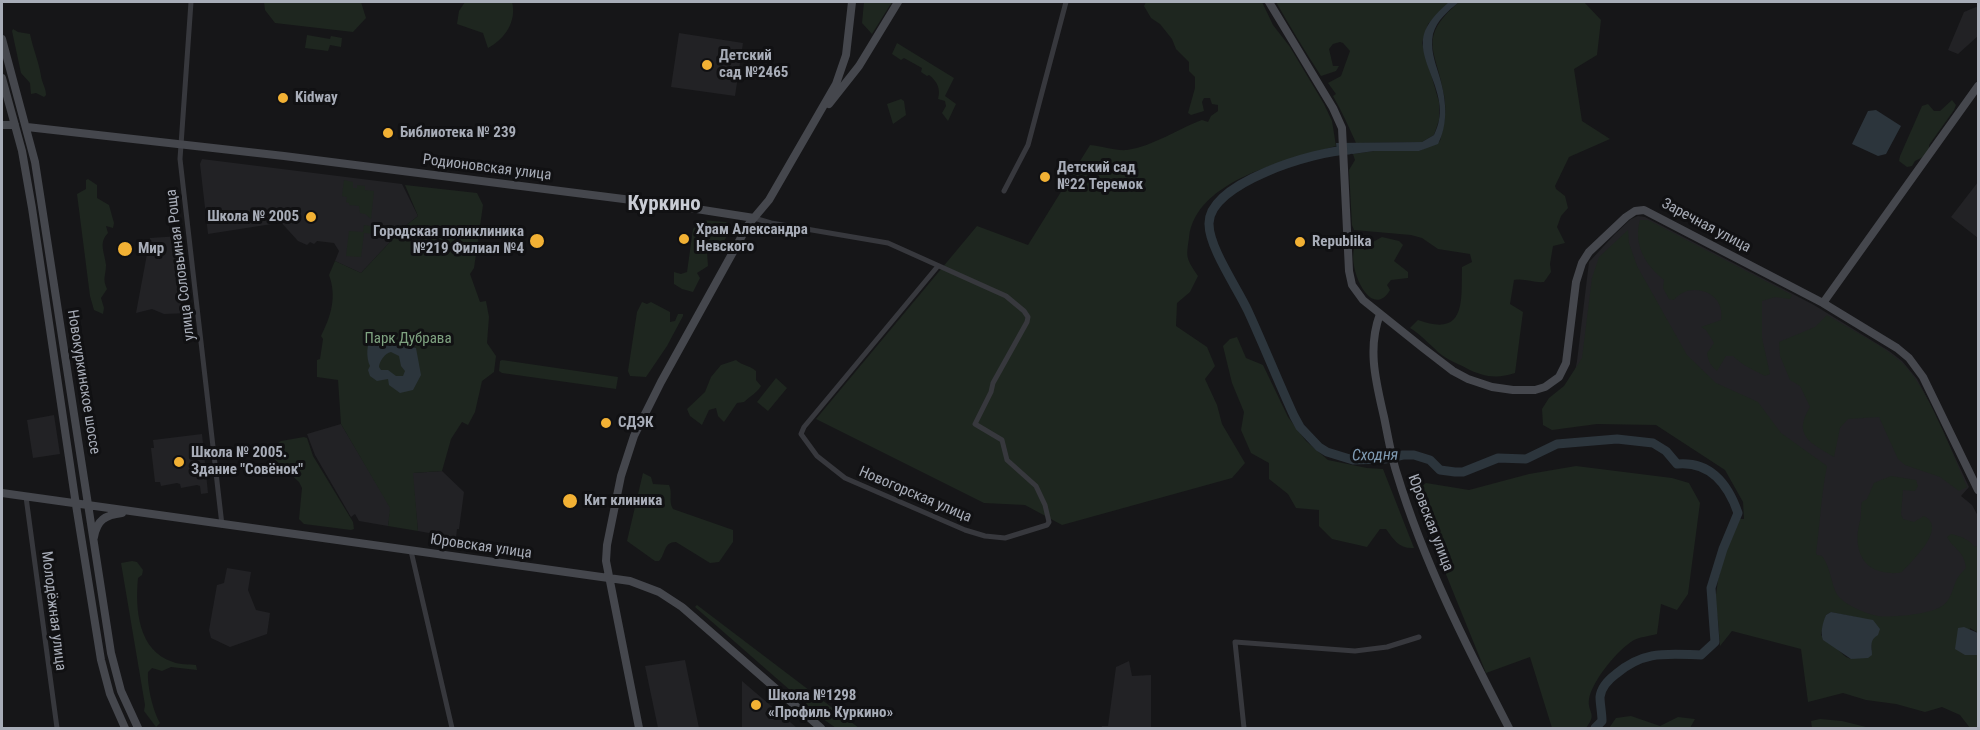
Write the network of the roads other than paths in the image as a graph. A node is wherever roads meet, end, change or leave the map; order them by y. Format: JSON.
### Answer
{"nodes":[{"id":1,"x":191,"y":2,"type":"edge"},
{"id":2,"x":852,"y":2,"type":"edge"},
{"id":3,"x":898,"y":2,"type":"edge"},
{"id":4,"x":1066,"y":2,"type":"edge"},
{"id":5,"x":1269,"y":2,"type":"edge"},
{"id":6,"x":2,"y":39,"type":"edge"},
{"id":7,"x":848,"y":42,"type":"junction"},
{"id":8,"x":865,"y":56,"type":"junction"},
{"id":9,"x":843,"y":66,"type":"junction"},
{"id":10,"x":2,"y":78,"type":"edge"},
{"id":11,"x":1978,"y":86,"type":"edge"},
{"id":12,"x":820,"y":114,"type":"junction"},
{"id":13,"x":2,"y":125,"type":"edge"},
{"id":14,"x":15,"y":125,"type":"junction"},
{"id":15,"x":27,"y":127,"type":"junction"},
{"id":16,"x":182,"y":144,"type":"junction"},
{"id":17,"x":1004,"y":191,"type":"dead end"},
{"id":18,"x":43,"y":206,"type":"junction"},
{"id":19,"x":32,"y":208,"type":"junction"},
{"id":20,"x":754,"y":218,"type":"junction"},
{"id":21,"x":50,"y":252,"type":"junction"},
{"id":22,"x":39,"y":254,"type":"junction"},
{"id":23,"x":938,"y":266,"type":"junction"},
{"id":24,"x":1823,"y":303,"type":"junction"},
{"id":25,"x":1380,"y":314,"type":"junction"},
{"id":26,"x":975,"y":424,"type":"joint"},
{"id":27,"x":1978,"y":490,"type":"edge"},
{"id":28,"x":2,"y":493,"type":"edge"},
{"id":29,"x":26,"y":496,"type":"junction"},
{"id":30,"x":76,"y":505,"type":"junction"},
{"id":31,"x":88,"y":506,"type":"junction"},
{"id":32,"x":131,"y":512,"type":"junction"},
{"id":33,"x":222,"y":525,"type":"junction"},
{"id":34,"x":93,"y":542,"type":"junction"},
{"id":35,"x":411,"y":550,"type":"junction"},
{"id":36,"x":608,"y":578,"type":"junction"},
{"id":37,"x":1419,"y":637,"type":"dead end"},
{"id":38,"x":111,"y":653,"type":"junction"},
{"id":39,"x":100,"y":655,"type":"junction"},
{"id":40,"x":57,"y":729,"type":"edge"},
{"id":41,"x":125,"y":729,"type":"edge"},
{"id":42,"x":138,"y":729,"type":"edge"},
{"id":43,"x":452,"y":729,"type":"edge"},
{"id":44,"x":639,"y":729,"type":"edge"},
{"id":45,"x":821,"y":729,"type":"edge"},
{"id":46,"x":1244,"y":729,"type":"edge"},
{"id":47,"x":1509,"y":729,"type":"edge"}],
"edges":[{"from":1,"to":16,"type":"street","name":"улица Соловьиная Роща"},
{"from":2,"to":7,"type":"street"},
{"from":3,"to":8,"type":"street"},
{"from":4,"to":17,"type":"street"},
{"from":5,"to":25,"type":"street","name":"Заречная улица"},
{"from":6,"to":15,"type":"street","name":"Новокуркинское шоссе"},
{"from":7,"to":8,"type":"street"},
{"from":7,"to":9,"type":"street"},
{"from":8,"to":9,"type":"street"},
{"from":8,"to":12,"type":"street"},
{"from":9,"to":12,"type":"street"},
{"from":10,"to":14,"type":"street","name":"Новокуркинское шоссе"},
{"from":11,"to":24,"type":"street"},
{"from":12,"to":20,"type":"street"},
{"from":13,"to":14,"type":"street"},
{"from":14,"to":19,"type":"street","name":"Новокуркинское шоссе"},
{"from":15,"to":16,"type":"street","name":"Родионовская улица"},
{"from":15,"to":18,"type":"street","name":"Новокуркинское шоссе"},
{"from":16,"to":20,"type":"street","name":"Родионовская улица"},
{"from":16,"to":33,"type":"street","name":"улица Соловьиная Роща"},
{"from":18,"to":19,"type":"street"},
{"from":18,"to":21,"type":"street","name":"Новокуркинское шоссе"},
{"from":19,"to":22,"type":"street","name":"Новокуркинское шоссе"},
{"from":20,"to":23,"type":"street","name":"Родионовская улица"},
{"from":20,"to":36,"type":"street"},
{"from":21,"to":22,"type":"street"},
{"from":21,"to":31,"type":"street","name":"Новокуркинское шоссе"},
{"from":22,"to":30,"type":"street","name":"Новокуркинское шоссе"},
{"from":23,"to":26,"type":"street","name":"Родионовская улица"},
{"from":23,"to":26,"type":"street","name":"Новогорская улица"},
{"from":24,"to":25,"type":"street","name":"Заречная улица"},
{"from":24,"to":27,"type":"street","name":"Заречная улица"},
{"from":25,"to":47,"type":"street","name":"Юровская улица"},
{"from":28,"to":29,"type":"street","name":"Юровская улица"},
{"from":29,"to":30,"type":"street","name":"Юровская улица"},
{"from":29,"to":40,"type":"street","name":"Молодёжная улица"},
{"from":30,"to":31,"type":"street","name":"Юровская улица"},
{"from":30,"to":39,"type":"street","name":"Новокуркинское шоссе"},
{"from":31,"to":32,"type":"street","name":"Юровская улица"},
{"from":31,"to":34,"type":"street","name":"Новокуркинское шоссе"},
{"from":32,"to":33,"type":"street","name":"Юровская улица"},
{"from":32,"to":34,"type":"street"},
{"from":33,"to":35,"type":"street","name":"Юровская улица"},
{"from":34,"to":38,"type":"street","name":"Новокуркинское шоссе"},
{"from":35,"to":36,"type":"street","name":"Юровская улица"},
{"from":35,"to":43,"type":"street"},
{"from":36,"to":44,"type":"street"},
{"from":36,"to":45,"type":"street","name":"Юровская улица"},
{"from":37,"to":46,"type":"street"},
{"from":38,"to":39,"type":"street"},
{"from":38,"to":42,"type":"street","name":"Новокуркинское шоссе"},
{"from":39,"to":41,"type":"street","name":"Новокуркинское шоссе"}]}
